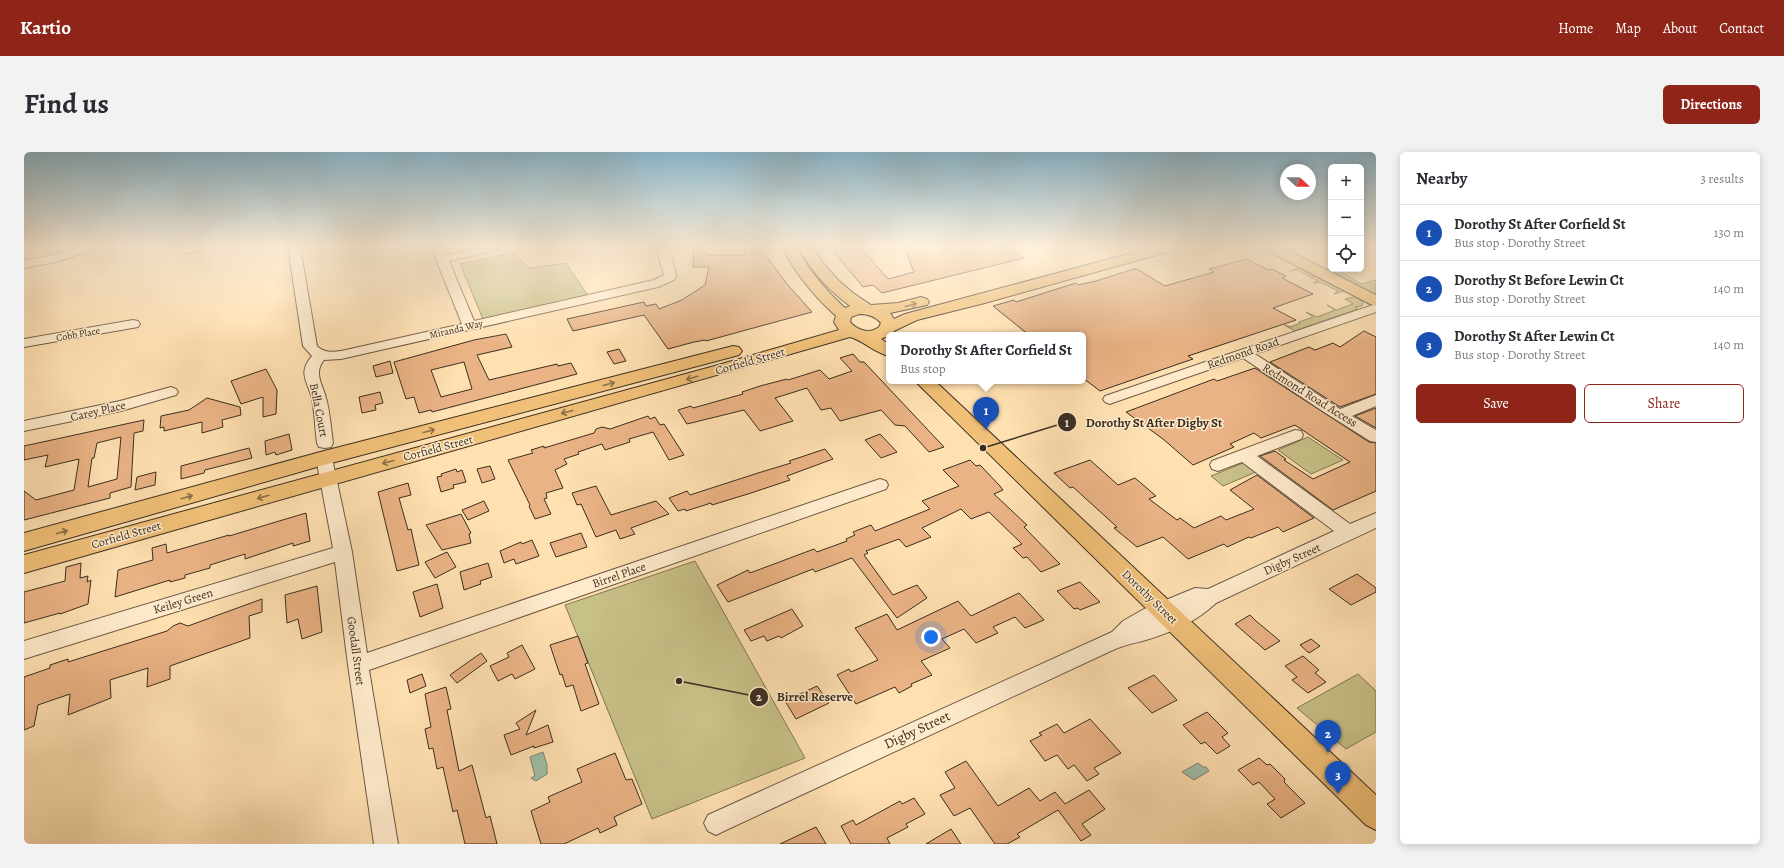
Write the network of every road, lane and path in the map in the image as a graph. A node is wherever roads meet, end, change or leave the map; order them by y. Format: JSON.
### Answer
{"nodes":[{"id":1,"x":299,"y":279,"type":"edge"},
{"id":2,"x":450,"y":279,"type":"edge"},
{"id":3,"x":665,"y":279,"type":"edge"},
{"id":4,"x":811,"y":279,"type":"edge"},
{"id":5,"x":828,"y":279,"type":"edge"},
{"id":6,"x":1003,"y":279,"type":"edge"},
{"id":7,"x":1053,"y":279,"type":"edge"},
{"id":8,"x":1335,"y":279,"type":"edge"},
{"id":9,"x":1376,"y":300,"type":"edge"},
{"id":10,"x":1376,"y":308,"type":"edge"},
{"id":11,"x":869,"y":310,"type":"junction"},
{"id":12,"x":133,"y":324,"type":"dead end"},
{"id":13,"x":469,"y":325,"type":"junction"},
{"id":14,"x":850,"y":326,"type":"junction"},
{"id":15,"x":888,"y":332,"type":"edge"},
{"id":16,"x":889,"y":332,"type":"edge"},
{"id":17,"x":886,"y":333,"type":"edge"},
{"id":18,"x":24,"y":344,"type":"edge"},
{"id":19,"x":886,"y":349,"type":"edge"},
{"id":20,"x":1244,"y":353,"type":"junction"},
{"id":21,"x":320,"y":355,"type":"junction"},
{"id":22,"x":927,"y":384,"type":"edge"},
{"id":23,"x":171,"y":392,"type":"dead end"},
{"id":24,"x":1110,"y":399,"type":"dead end"},
{"id":25,"x":1376,"y":400,"type":"edge"},
{"id":26,"x":1340,"y":415,"type":"junction"},
{"id":27,"x":24,"y":426,"type":"edge"},
{"id":28,"x":1295,"y":435,"type":"dead end"},
{"id":29,"x":1376,"y":437,"type":"edge"},
{"id":30,"x":325,"y":451,"type":"junction"},
{"id":31,"x":1244,"y":455,"type":"junction"},
{"id":32,"x":1218,"y":465,"type":"dead end"},
{"id":33,"x":329,"y":478,"type":"junction"},
{"id":34,"x":880,"y":485,"type":"dead end"},
{"id":35,"x":1376,"y":520,"type":"edge"},
{"id":36,"x":1349,"y":533,"type":"junction"},
{"id":37,"x":24,"y":542,"type":"edge"},
{"id":38,"x":343,"y":552,"type":"junction"},
{"id":39,"x":24,"y":564,"type":"edge"},
{"id":40,"x":1169,"y":615,"type":"junction"},
{"id":41,"x":24,"y":650,"type":"edge"},
{"id":42,"x":358,"y":665,"type":"junction"},
{"id":43,"x":1376,"y":815,"type":"edge"},
{"id":44,"x":716,"y":823,"type":"dead end"},
{"id":45,"x":386,"y":844,"type":"edge"}],
"edges":[{"from":1,"to":21,"type":"street"},
{"from":2,"to":13,"type":"street"},
{"from":3,"to":13,"type":"street","name":"Miranda Way"},
{"from":4,"to":14,"type":"main road"},
{"from":5,"to":11,"type":"main road"},
{"from":11,"to":6,"type":"main road","one_way":true},
{"from":7,"to":16,"type":"main road"},
{"from":8,"to":9,"type":"main road"},
{"from":10,"to":20,"type":"street","name":"Redmond Road"},
{"from":11,"to":14,"type":"main road"},
{"from":11,"to":15,"type":"main road"},
{"from":12,"to":18,"type":"street","name":"Cobb Place"},
{"from":13,"to":21,"type":"street","name":"Miranda Way"},
{"from":14,"to":17,"type":"main road"},
{"from":14,"to":19,"type":"main road"},
{"from":30,"to":14,"type":"main road","name":"Corfield Street","one_way":true},
{"from":14,"to":33,"type":"main road","name":"Corfield Street","one_way":true},
{"from":20,"to":24,"type":"street","name":"Redmond Road"},
{"from":20,"to":26,"type":"street","name":"Redmond Road Access"},
{"from":21,"to":30,"type":"street","name":"Bella Court"},
{"from":22,"to":40,"type":"main road","name":"Dorothy Street"},
{"from":23,"to":27,"type":"street","name":"Carey Place"},
{"from":25,"to":26,"type":"street"},
{"from":26,"to":29,"type":"street","name":"Redmond Road Access"},
{"from":28,"to":31,"type":"street"},
{"from":30,"to":33,"type":"street","name":"Goodall Street"},
{"from":37,"to":30,"type":"main road","name":"Corfield Street","one_way":true},
{"from":31,"to":32,"type":"street"},
{"from":31,"to":36,"type":"street"},
{"from":33,"to":38,"type":"street","name":"Goodall Street"},
{"from":33,"to":39,"type":"main road","name":"Corfield Street","one_way":true},
{"from":34,"to":42,"type":"street","name":"Birrel Place"},
{"from":35,"to":36,"type":"street","name":"Digby Street"},
{"from":36,"to":40,"type":"street","name":"Digby Street"},
{"from":38,"to":41,"type":"street","name":"Keiley Green"},
{"from":38,"to":42,"type":"street","name":"Goodall Street"},
{"from":40,"to":43,"type":"main road","name":"Dorothy Street"},
{"from":40,"to":44,"type":"street","name":"Digby Street"},
{"from":42,"to":45,"type":"street","name":"Goodall Street"}]}
